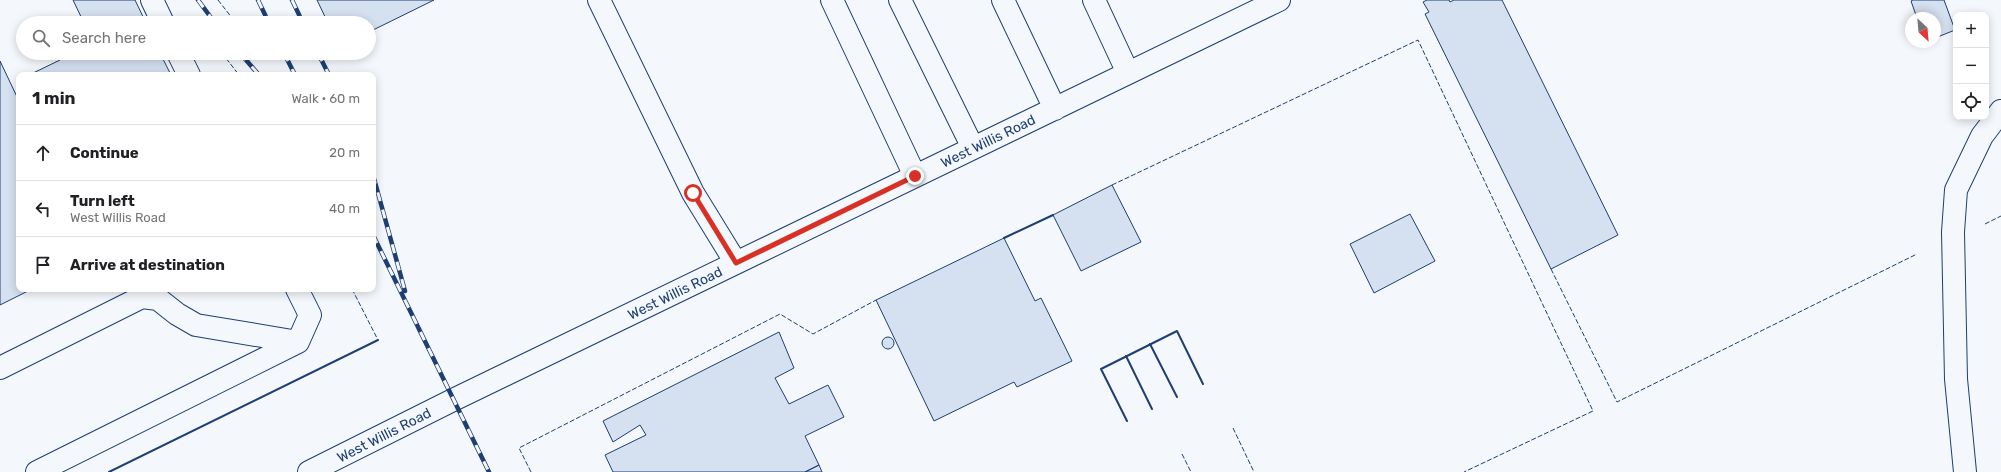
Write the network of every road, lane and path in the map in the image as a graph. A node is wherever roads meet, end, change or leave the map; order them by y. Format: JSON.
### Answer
{"nodes":[{"id":1,"x":152,"y":0,"type":"edge"},
{"id":2,"x":599,"y":0,"type":"edge"},
{"id":3,"x":832,"y":0,"type":"edge"},
{"id":4,"x":900,"y":0,"type":"edge"},
{"id":5,"x":1003,"y":0,"type":"edge"},
{"id":6,"x":1094,"y":0,"type":"edge"},
{"id":7,"x":1280,"y":0,"type":"edge"},
{"id":8,"x":160,"y":16,"type":"edge"},
{"id":9,"x":182,"y":60,"type":"edge"},
{"id":10,"x":188,"y":72,"type":"edge"},
{"id":11,"x":1128,"y":73,"type":"junction"},
{"id":12,"x":1055,"y":108,"type":"junction"},
{"id":13,"x":2001,"y":111,"type":"edge"},
{"id":14,"x":973,"y":148,"type":"junction"},
{"id":15,"x":915,"y":176,"type":"junction"},
{"id":16,"x":736,"y":263,"type":"junction"},
{"id":17,"x":298,"y":292,"type":"edge"},
{"id":18,"x":298,"y":342,"type":"junction"},
{"id":19,"x":0,"y":368,"type":"edge"},
{"id":20,"x":37,"y":472,"type":"edge"},
{"id":21,"x":309,"y":472,"type":"edge"},
{"id":22,"x":1965,"y":472,"type":"edge"}],
"edges":[{"from":1,"to":8,"type":"street"},
{"from":2,"to":16,"type":"street"},
{"from":3,"to":15,"type":"street"},
{"from":4,"to":14,"type":"street"},
{"from":5,"to":12,"type":"street"},
{"from":6,"to":11,"type":"street"},
{"from":7,"to":11,"type":"street","name":"West Willis Road"},
{"from":9,"to":10,"type":"street"},
{"from":11,"to":12,"type":"street","name":"West Willis Road"},
{"from":12,"to":14,"type":"street","name":"West Willis Road"},
{"from":13,"to":22,"type":"street"},
{"from":14,"to":15,"type":"street","name":"West Willis Road"},
{"from":15,"to":16,"type":"street","name":"West Willis Road"},
{"from":16,"to":21,"type":"street","name":"West Willis Road"},
{"from":17,"to":18,"type":"street"},
{"from":18,"to":19,"type":"street"},
{"from":18,"to":20,"type":"street"}]}
